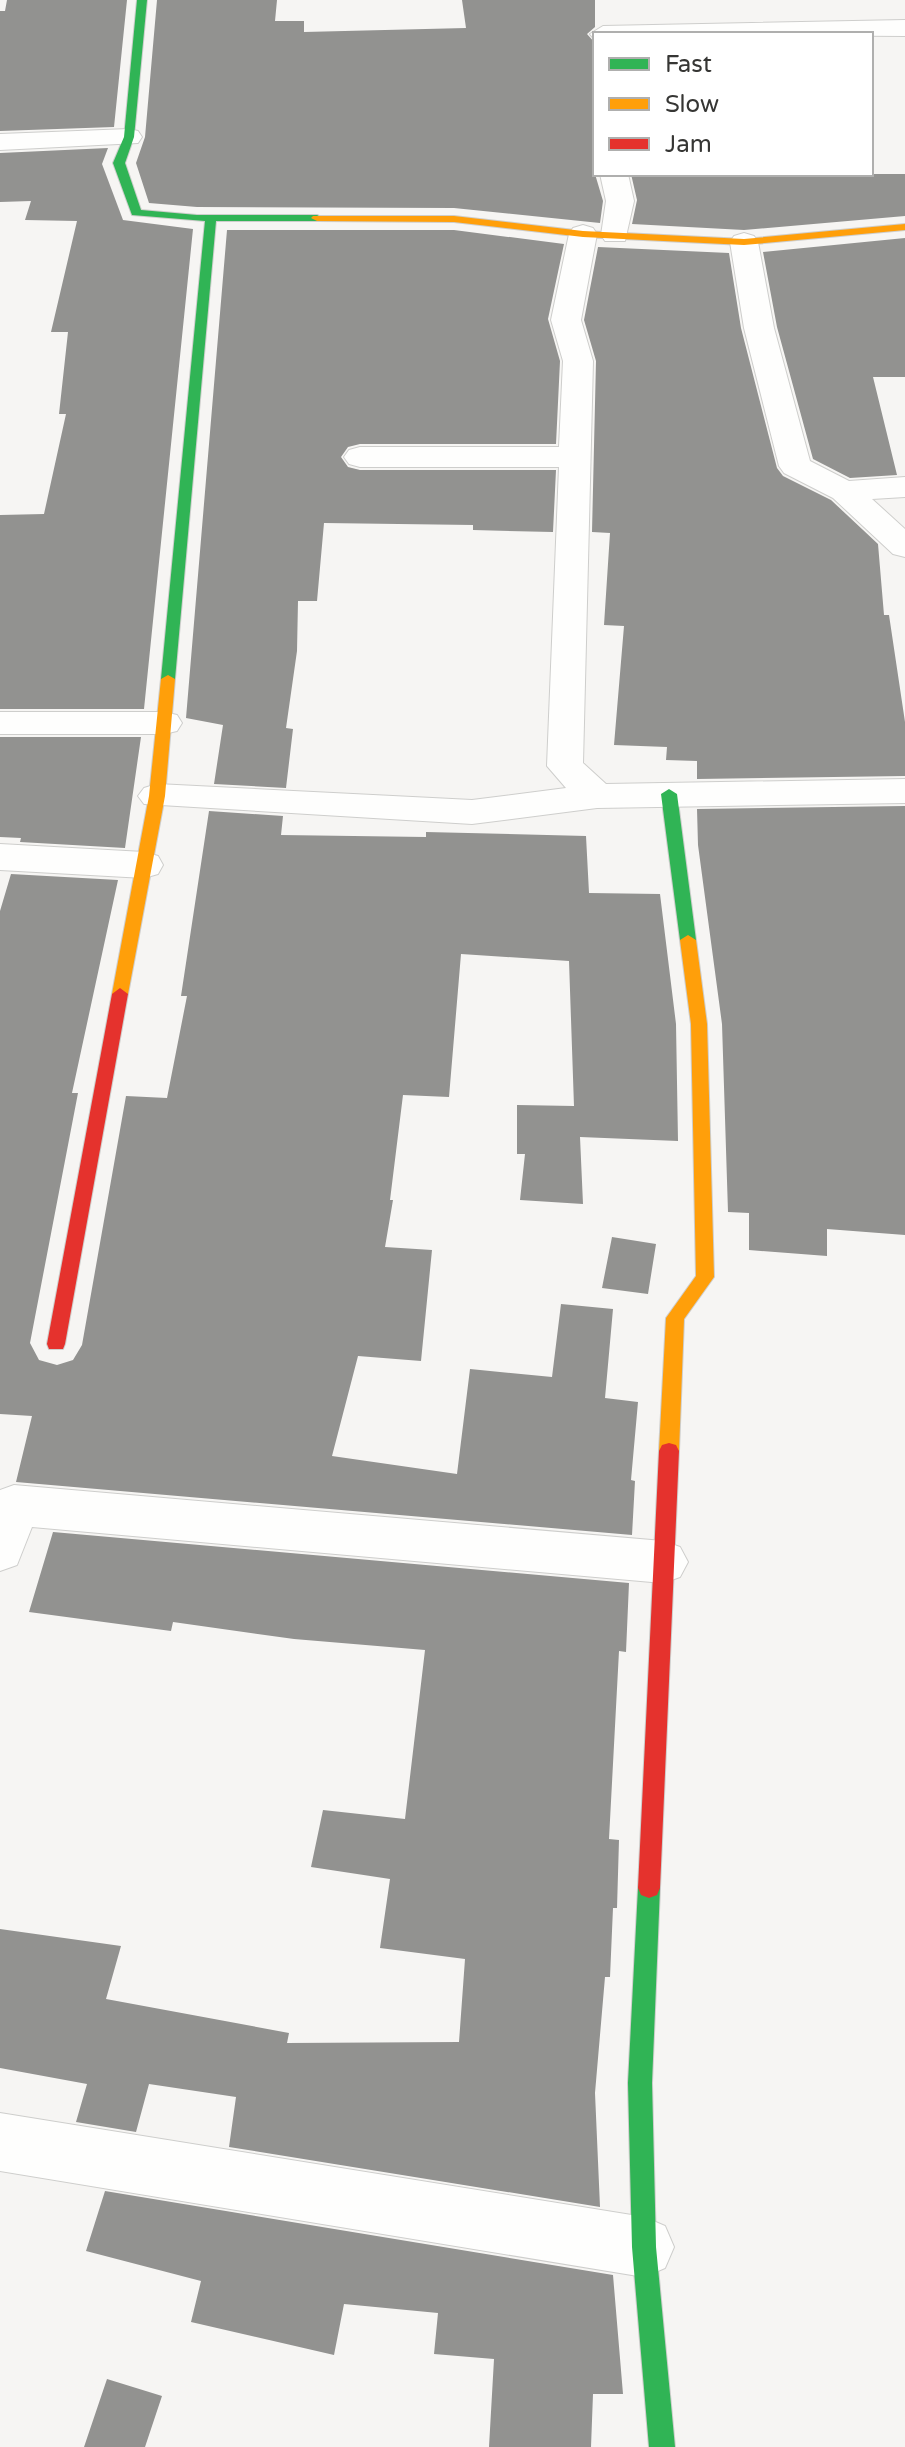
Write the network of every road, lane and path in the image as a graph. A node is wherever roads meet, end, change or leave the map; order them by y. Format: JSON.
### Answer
{"nodes":[{"id":1,"x":142,"y":0,"type":"edge"},
{"id":2,"x":614,"y":12,"type":"dead end"},
{"id":3,"x":905,"y":28,"type":"edge"},
{"id":4,"x":606,"y":32,"type":"edge"},
{"id":5,"x":704,"y":32,"type":"edge"},
{"id":6,"x":129,"y":137,"type":"junction"},
{"id":7,"x":0,"y":142,"type":"edge"},
{"id":8,"x":614,"y":176,"type":"edge"},
{"id":9,"x":211,"y":217,"type":"junction"},
{"id":10,"x":905,"y":227,"type":"edge"},
{"id":11,"x":599,"y":235,"type":"junction"},
{"id":12,"x":744,"y":242,"type":"junction"},
{"id":13,"x":360,"y":457,"type":"dead end"},
{"id":14,"x":575,"y":457,"type":"junction"},
{"id":15,"x":905,"y":487,"type":"edge"},
{"id":16,"x":844,"y":491,"type":"junction"},
{"id":17,"x":905,"y":547,"type":"edge"},
{"id":18,"x":0,"y":723,"type":"edge"},
{"id":19,"x":164,"y":723,"type":"junction"},
{"id":20,"x":905,"y":791,"type":"edge"},
{"id":21,"x":669,"y":794,"type":"junction"},
{"id":22,"x":157,"y":796,"type":"junction"},
{"id":23,"x":597,"y":796,"type":"junction"},
{"id":24,"x":0,"y":857,"type":"edge"},
{"id":25,"x":144,"y":865,"type":"junction"},
{"id":26,"x":56,"y":1344,"type":"dead end"},
{"id":27,"x":0,"y":1550,"type":"edge"},
{"id":28,"x":663,"y":1562,"type":"junction"},
{"id":29,"x":0,"y":2142,"type":"edge"},
{"id":30,"x":644,"y":2247,"type":"junction"},
{"id":31,"x":662,"y":2447,"type":"edge"}],
"edges":[{"from":1,"to":6,"type":"street"},
{"from":2,"to":4,"type":"street"},
{"from":3,"to":5,"type":"street"},
{"from":6,"to":7,"type":"street"},
{"from":6,"to":9,"type":"street"},
{"from":8,"to":11,"type":"street"},
{"from":9,"to":11,"type":"street"},
{"from":9,"to":19,"type":"street"},
{"from":10,"to":12,"type":"street"},
{"from":11,"to":12,"type":"street"},
{"from":11,"to":14,"type":"street"},
{"from":12,"to":16,"type":"street"},
{"from":13,"to":14,"type":"street"},
{"from":14,"to":23,"type":"street"},
{"from":15,"to":16,"type":"street"},
{"from":16,"to":17,"type":"street"},
{"from":18,"to":19,"type":"street"},
{"from":19,"to":22,"type":"street"},
{"from":20,"to":21,"type":"street"},
{"from":21,"to":23,"type":"street"},
{"from":21,"to":28,"type":"street"},
{"from":22,"to":23,"type":"street"},
{"from":22,"to":25,"type":"street"},
{"from":24,"to":25,"type":"street"},
{"from":25,"to":26,"type":"street"},
{"from":27,"to":28,"type":"street"},
{"from":28,"to":30,"type":"street"},
{"from":29,"to":30,"type":"street"},
{"from":30,"to":31,"type":"street"}]}
